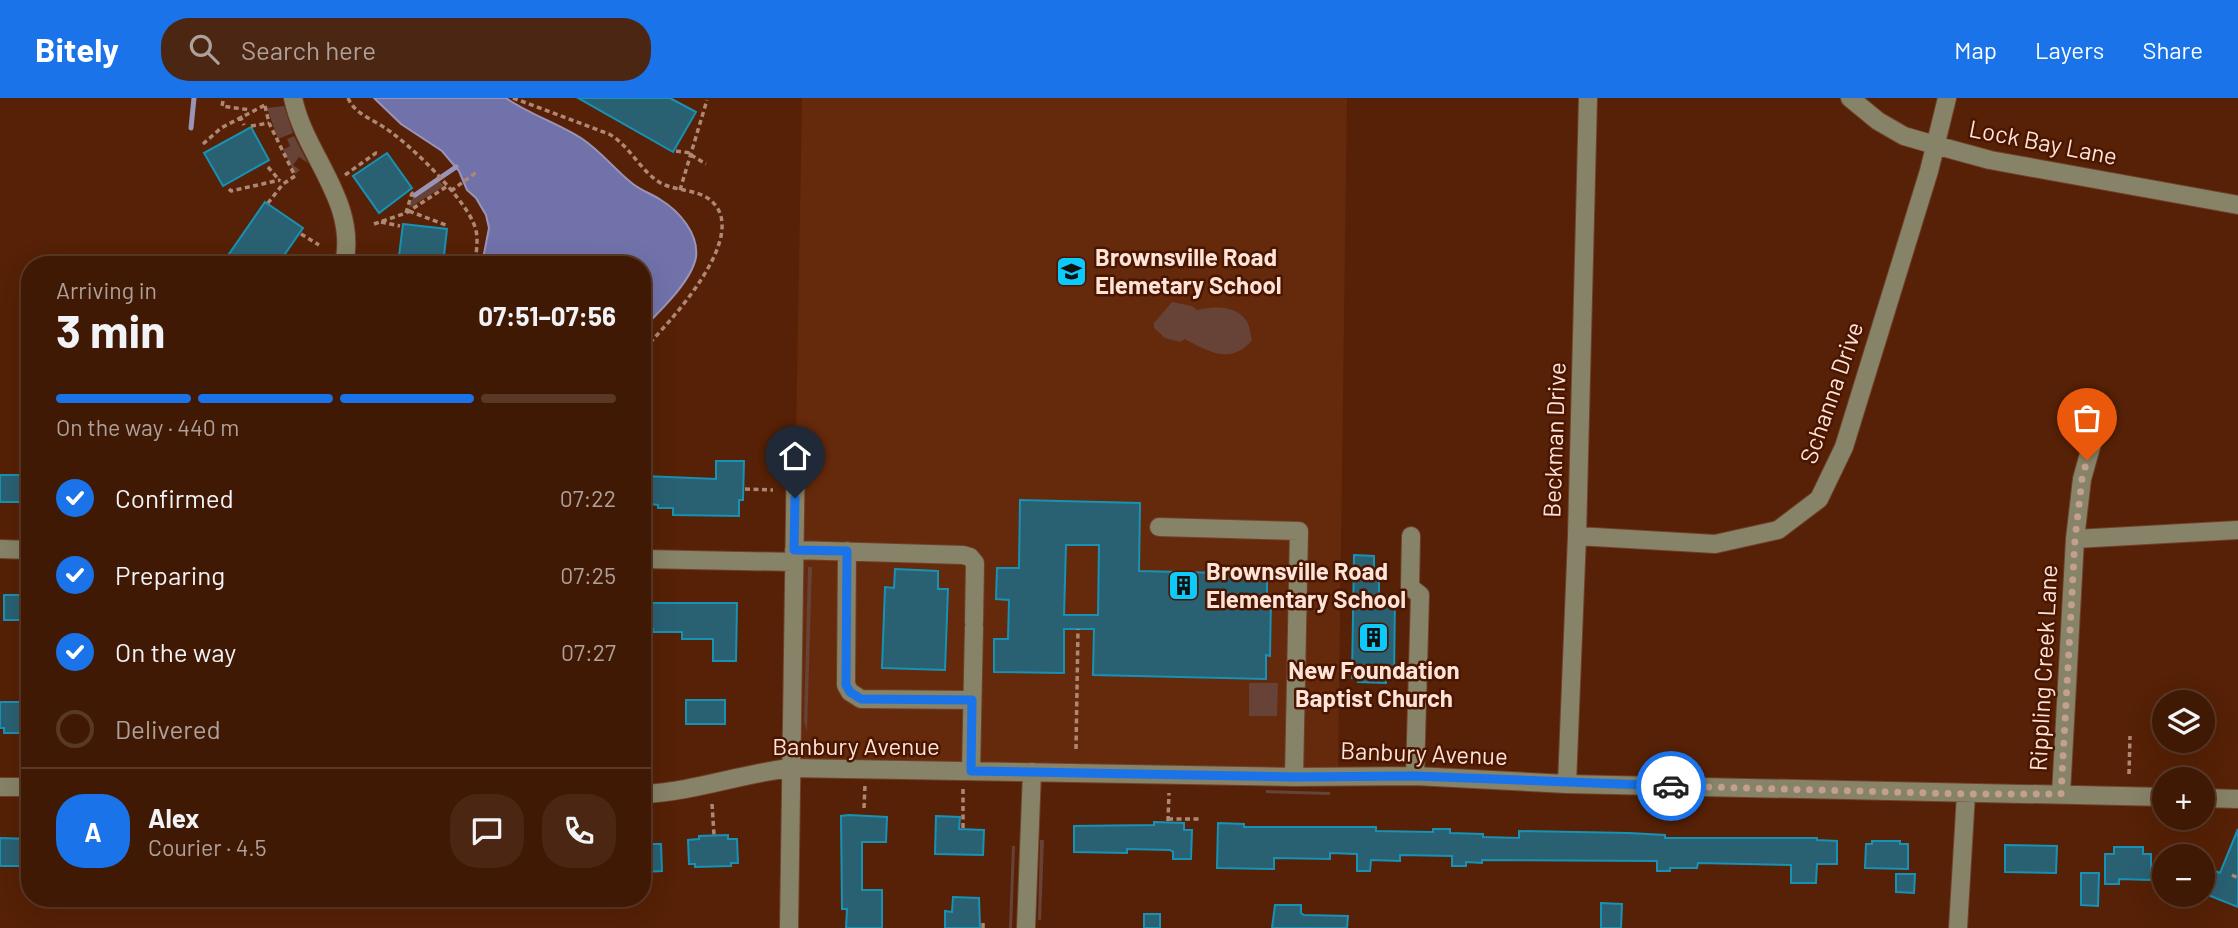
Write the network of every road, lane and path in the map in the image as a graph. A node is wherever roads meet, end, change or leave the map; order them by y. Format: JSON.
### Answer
{"nodes":[{"id":1,"x":293,"y":98,"type":"edge"},
{"id":2,"x":348,"y":98,"type":"edge"},
{"id":3,"x":513,"y":98,"type":"edge"},
{"id":4,"x":1588,"y":98,"type":"edge"},
{"id":5,"x":1850,"y":98,"type":"edge"},
{"id":6,"x":1947,"y":98,"type":"edge"},
{"id":7,"x":707,"y":100,"type":"dead end"},
{"id":8,"x":223,"y":101,"type":"dead end"},
{"id":9,"x":252,"y":111,"type":"junction"},
{"id":10,"x":240,"y":116,"type":"junction"},
{"id":11,"x":700,"y":118,"type":"junction"},
{"id":12,"x":707,"y":120,"type":"dead end"},
{"id":13,"x":269,"y":123,"type":"junction"},
{"id":14,"x":244,"y":125,"type":"dead end"},
{"id":15,"x":251,"y":126,"type":"dead end"},
{"id":16,"x":285,"y":138,"type":"dead end"},
{"id":17,"x":278,"y":141,"type":"junction"},
{"id":18,"x":203,"y":144,"type":"dead end"},
{"id":19,"x":1935,"y":145,"type":"junction"},
{"id":20,"x":677,"y":151,"type":"dead end"},
{"id":21,"x":380,"y":154,"type":"dead end"},
{"id":22,"x":691,"y":154,"type":"junction"},
{"id":23,"x":706,"y":164,"type":"dead end"},
{"id":24,"x":268,"y":167,"type":"dead end"},
{"id":25,"x":478,"y":171,"type":"dead end"},
{"id":26,"x":342,"y":177,"type":"dead end"},
{"id":27,"x":281,"y":182,"type":"junction"},
{"id":28,"x":446,"y":185,"type":"junction"},
{"id":29,"x":229,"y":189,"type":"dead end"},
{"id":30,"x":680,"y":190,"type":"junction"},
{"id":31,"x":410,"y":191,"type":"dead end"},
{"id":32,"x":451,"y":191,"type":"junction"},
{"id":33,"x":268,"y":203,"type":"dead end"},
{"id":34,"x":2238,"y":205,"type":"edge"},
{"id":35,"x":384,"y":211,"type":"dead end"},
{"id":36,"x":407,"y":212,"type":"junction"},
{"id":37,"x":390,"y":218,"type":"junction"},
{"id":38,"x":381,"y":222,"type":"junction"},
{"id":39,"x":374,"y":224,"type":"dead end"},
{"id":40,"x":400,"y":226,"type":"dead end"},
{"id":41,"x":446,"y":227,"type":"dead end"},
{"id":42,"x":301,"y":234,"type":"dead end"},
{"id":43,"x":319,"y":245,"type":"dead end"},
{"id":44,"x":344,"y":256,"type":"edge"},
{"id":45,"x":476,"y":256,"type":"edge"},
{"id":46,"x":651,"y":340,"type":"edge"},
{"id":47,"x":2098,"y":422,"type":"dead end"},
{"id":48,"x":796,"y":446,"type":"dead end"},
{"id":49,"x":745,"y":489,"type":"dead end"},
{"id":50,"x":773,"y":490,"type":"dead end"},
{"id":51,"x":1158,"y":527,"type":"dead end"},
{"id":52,"x":2238,"y":530,"type":"edge"},
{"id":53,"x":1411,"y":536,"type":"dead end"},
{"id":54,"x":1577,"y":536,"type":"junction"},
{"id":55,"x":2075,"y":539,"type":"junction"},
{"id":56,"x":0,"y":550,"type":"edge"},
{"id":57,"x":21,"y":550,"type":"edge"},
{"id":58,"x":847,"y":551,"type":"junction"},
{"id":59,"x":794,"y":556,"type":"junction"},
{"id":60,"x":651,"y":559,"type":"edge"},
{"id":61,"x":1078,"y":629,"type":"dead end"},
{"id":62,"x":972,"y":700,"type":"junction"},
{"id":63,"x":2130,"y":736,"type":"dead end"},
{"id":64,"x":1076,"y":749,"type":"dead end"},
{"id":65,"x":790,"y":768,"type":"junction"},
{"id":66,"x":1032,"y":772,"type":"junction"},
{"id":67,"x":2129,"y":774,"type":"dead end"},
{"id":68,"x":1415,"y":776,"type":"junction"},
{"id":69,"x":1294,"y":777,"type":"junction"},
{"id":70,"x":967,"y":779,"type":"junction"},
{"id":71,"x":1567,"y":784,"type":"junction"},
{"id":72,"x":865,"y":785,"type":"dead end"},
{"id":73,"x":0,"y":787,"type":"edge"},
{"id":74,"x":21,"y":787,"type":"edge"},
{"id":75,"x":651,"y":793,"type":"edge"},
{"id":76,"x":1169,"y":793,"type":"dead end"},
{"id":77,"x":1966,"y":794,"type":"junction"},
{"id":78,"x":2061,"y":794,"type":"junction"},
{"id":79,"x":2152,"y":797,"type":"edge"},
{"id":80,"x":2215,"y":798,"type":"edge"},
{"id":81,"x":2238,"y":799,"type":"edge"},
{"id":82,"x":712,"y":804,"type":"dead end"},
{"id":83,"x":864,"y":808,"type":"dead end"},
{"id":84,"x":1199,"y":819,"type":"dead end"},
{"id":85,"x":963,"y":828,"type":"dead end"},
{"id":86,"x":714,"y":835,"type":"dead end"},
{"id":87,"x":2232,"y":876,"type":"dead end"},
{"id":88,"x":2238,"y":878,"type":"edge"},
{"id":89,"x":983,"y":920,"type":"dead end"},
{"id":90,"x":789,"y":928,"type":"edge"},
{"id":91,"x":983,"y":928,"type":"edge"},
{"id":92,"x":1026,"y":928,"type":"edge"},
{"id":93,"x":1958,"y":928,"type":"edge"}],
"edges":[{"from":1,"to":44,"type":"street"},
{"from":2,"to":28,"type":"path"},
{"from":3,"to":30,"type":"path"},
{"from":4,"to":54,"type":"street","name":"Beckman Drive"},
{"from":5,"to":19,"type":"street","name":"Lock Bay Lane"},
{"from":6,"to":19,"type":"street","name":"Schanna Drive"},
{"from":7,"to":11,"type":"path"},
{"from":8,"to":9,"type":"path"},
{"from":9,"to":10,"type":"path"},
{"from":9,"to":13,"type":"path"},
{"from":10,"to":14,"type":"path"},
{"from":10,"to":18,"type":"path"},
{"from":11,"to":12,"type":"path"},
{"from":11,"to":22,"type":"path"},
{"from":13,"to":15,"type":"path"},
{"from":13,"to":17,"type":"path"},
{"from":16,"to":17,"type":"path"},
{"from":17,"to":27,"type":"path"},
{"from":19,"to":34,"type":"street","name":"Lock Bay Lane"},
{"from":19,"to":54,"type":"street","name":"Schanna Drive"},
{"from":20,"to":22,"type":"path"},
{"from":21,"to":26,"type":"path"},
{"from":22,"to":23,"type":"path"},
{"from":22,"to":30,"type":"path"},
{"from":24,"to":27,"type":"path"},
{"from":25,"to":32,"type":"path"},
{"from":27,"to":29,"type":"path"},
{"from":27,"to":33,"type":"path"},
{"from":28,"to":32,"type":"path"},
{"from":28,"to":36,"type":"path"},
{"from":30,"to":46,"type":"path"},
{"from":31,"to":36,"type":"path"},
{"from":32,"to":45,"type":"path"},
{"from":35,"to":37,"type":"path"},
{"from":36,"to":37,"type":"path"},
{"from":36,"to":41,"type":"path"},
{"from":37,"to":38,"type":"path"},
{"from":38,"to":39,"type":"path"},
{"from":38,"to":40,"type":"path"},
{"from":42,"to":43,"type":"path"},
{"from":47,"to":55,"type":"street"},
{"from":48,"to":59,"type":"street"},
{"from":49,"to":50,"type":"path"},
{"from":51,"to":69,"type":"street"},
{"from":52,"to":55,"type":"street","name":"Rippling Creek Lane"},
{"from":53,"to":68,"type":"street"},
{"from":54,"to":71,"type":"street","name":"Beckman Drive"},
{"from":55,"to":78,"type":"street","name":"Rippling Creek Lane"},
{"from":56,"to":57,"type":"street"},
{"from":58,"to":59,"type":"street"},
{"from":58,"to":62,"type":"street"},
{"from":58,"to":62,"type":"street"},
{"from":59,"to":60,"type":"street"},
{"from":59,"to":65,"type":"street"},
{"from":61,"to":64,"type":"path"},
{"from":62,"to":70,"type":"street"},
{"from":63,"to":67,"type":"path"},
{"from":65,"to":70,"type":"street","name":"Banbury Avenue"},
{"from":65,"to":75,"type":"street","name":"Banbury Avenue"},
{"from":65,"to":90,"type":"street"},
{"from":66,"to":69,"type":"street","name":"Banbury Avenue"},
{"from":66,"to":70,"type":"street","name":"Banbury Avenue"},
{"from":66,"to":92,"type":"street"},
{"from":68,"to":69,"type":"street","name":"Banbury Avenue"},
{"from":68,"to":71,"type":"street","name":"Banbury Avenue"},
{"from":70,"to":85,"type":"path"},
{"from":71,"to":77,"type":"street","name":"Banbury Avenue"},
{"from":72,"to":83,"type":"path"},
{"from":73,"to":74,"type":"street"},
{"from":76,"to":84,"type":"path"},
{"from":77,"to":78,"type":"street","name":"Banbury Avenue"},
{"from":77,"to":93,"type":"street"},
{"from":78,"to":79,"type":"street","name":"Banbury Avenue"},
{"from":80,"to":81,"type":"street"},
{"from":82,"to":86,"type":"path"},
{"from":87,"to":88,"type":"path"},
{"from":89,"to":91,"type":"path"}]}
